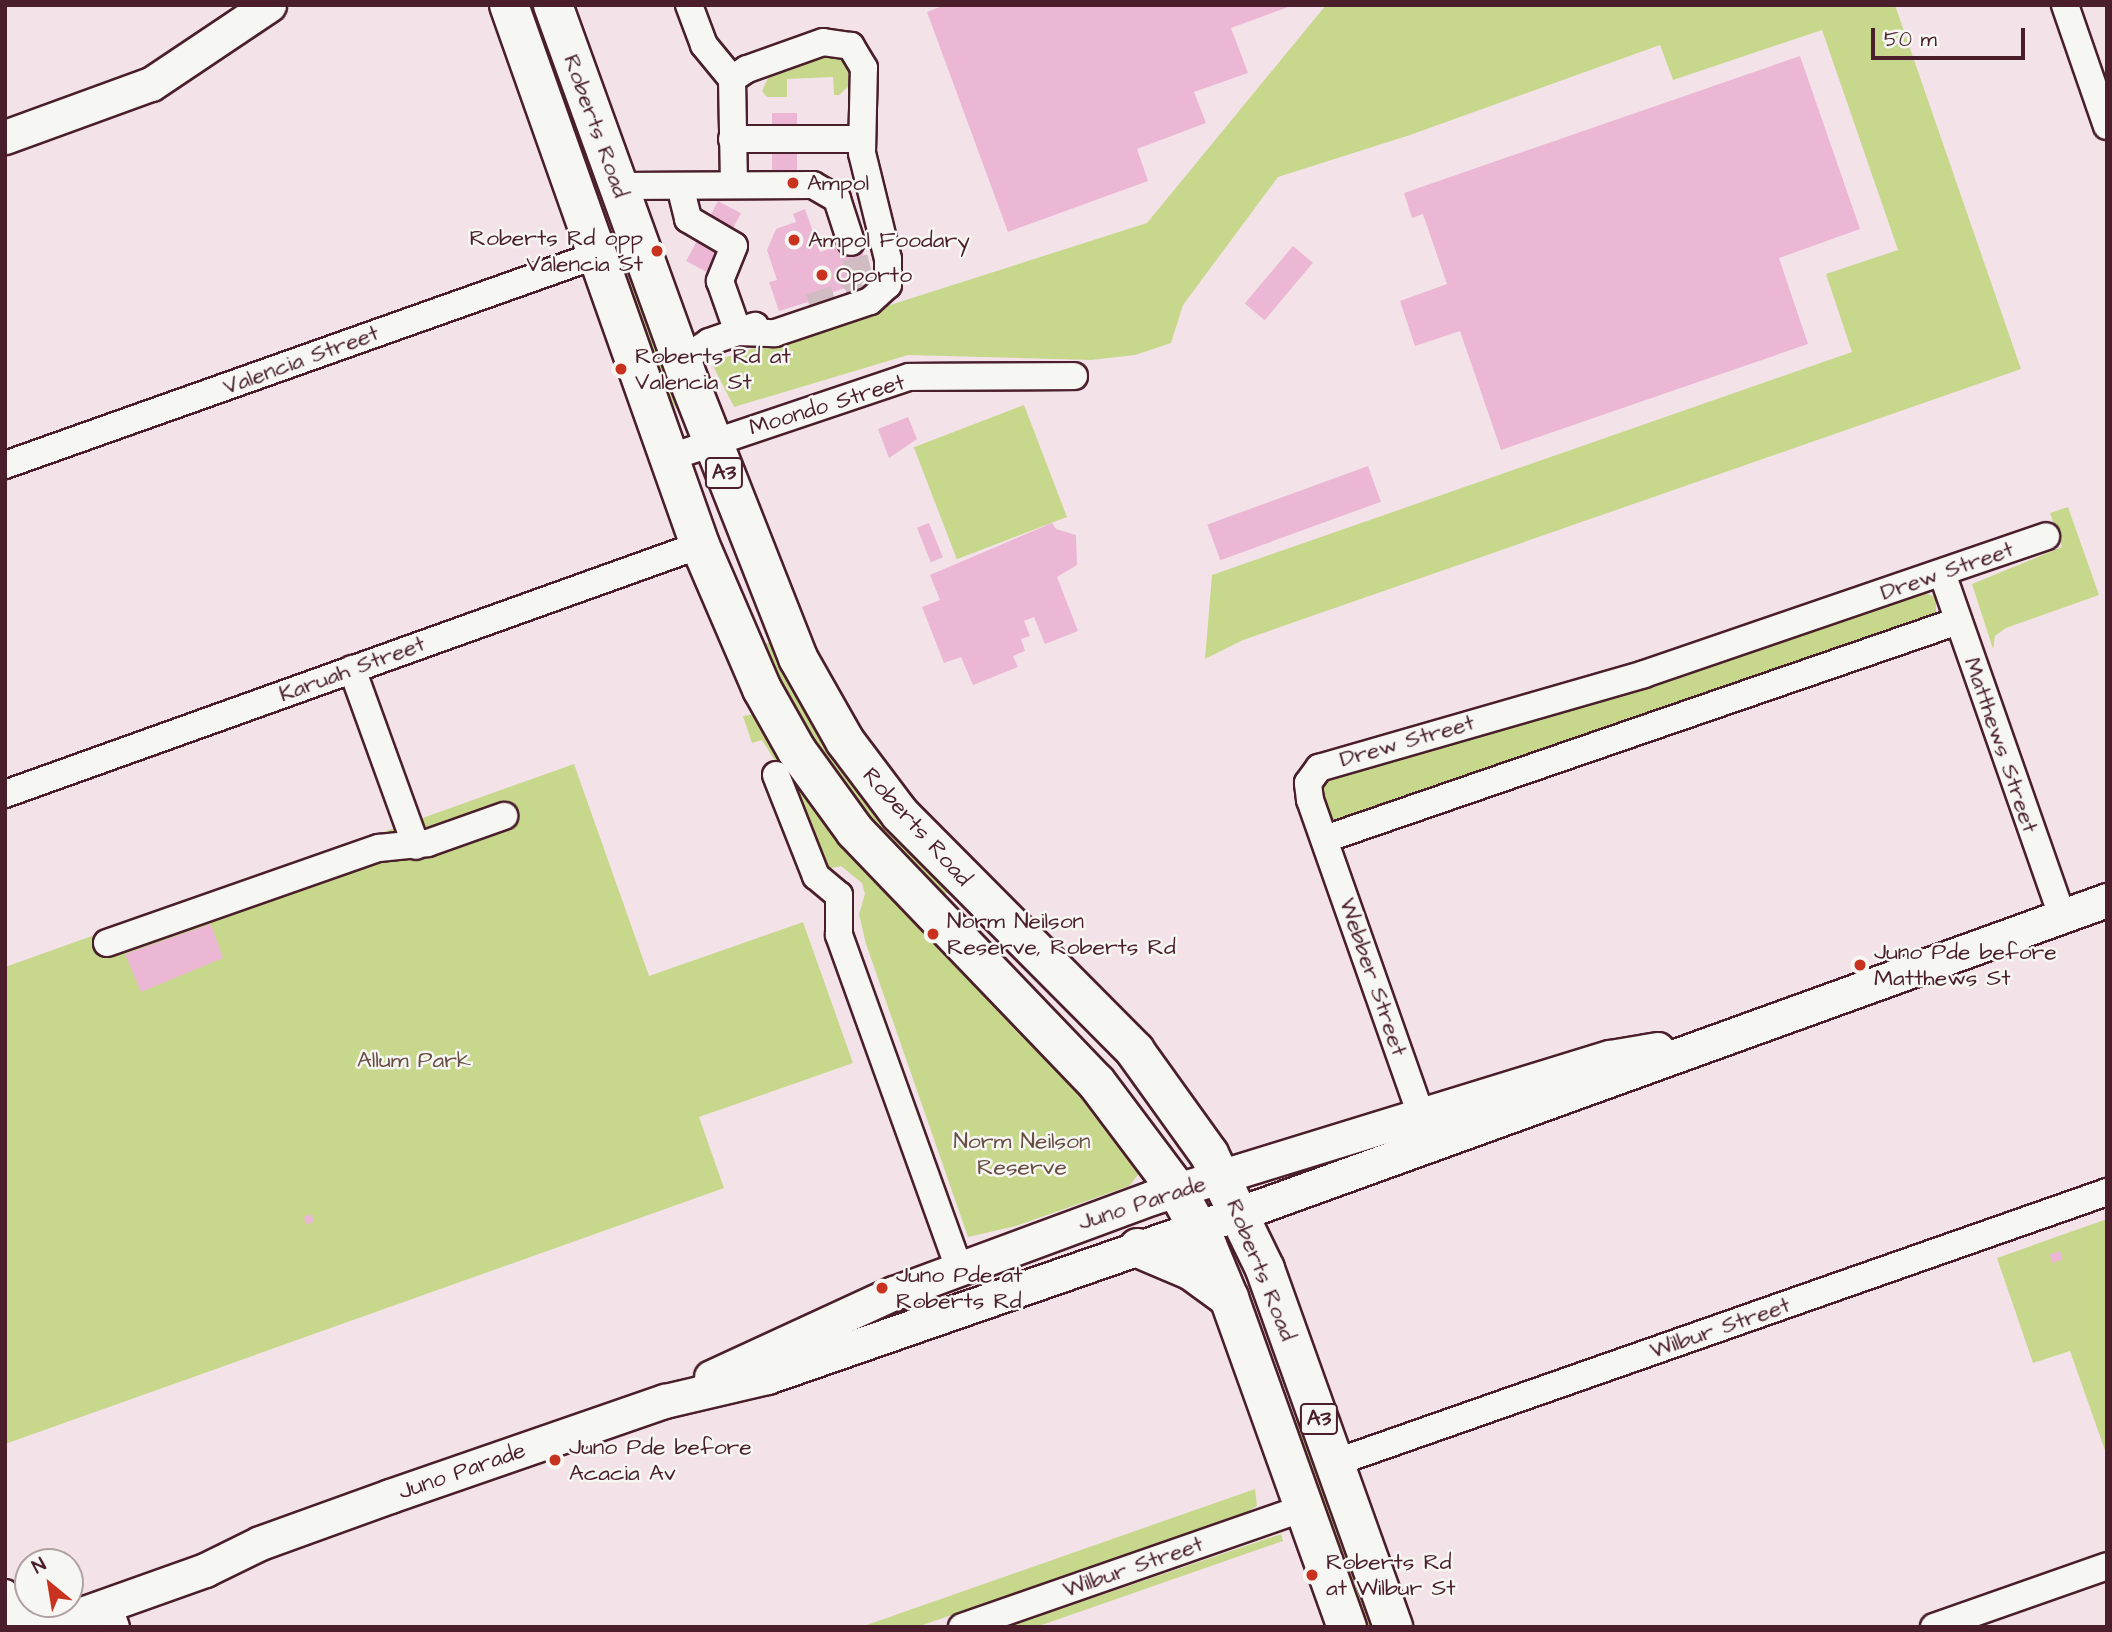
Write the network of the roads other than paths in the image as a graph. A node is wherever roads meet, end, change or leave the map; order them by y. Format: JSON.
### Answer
{"nodes":[{"id":1,"x":269,"y":5,"type":"edge"},
{"id":2,"x":509,"y":5,"type":"edge"},
{"id":3,"x":553,"y":5,"type":"edge"},
{"id":4,"x":689,"y":5,"type":"edge"},
{"id":5,"x":2065,"y":5,"type":"edge"},
{"id":6,"x":732,"y":79,"type":"junction"},
{"id":7,"x":2107,"y":126,"type":"edge"},
{"id":8,"x":5,"y":137,"type":"edge"},
{"id":9,"x":732,"y":139,"type":"junction"},
{"id":10,"x":861,"y":139,"type":"junction"},
{"id":11,"x":680,"y":186,"type":"junction"},
{"id":12,"x":734,"y":186,"type":"junction"},
{"id":13,"x":618,"y":187,"type":"junction"},
{"id":14,"x":851,"y":242,"type":"tunnel mouth"},
{"id":15,"x":597,"y":255,"type":"junction"},
{"id":16,"x":810,"y":307,"type":"tunnel mouth"},
{"id":17,"x":738,"y":332,"type":"junction"},
{"id":18,"x":681,"y":361,"type":"junction"},
{"id":19,"x":1074,"y":376,"type":"dead end"},
{"id":20,"x":712,"y":442,"type":"junction"},
{"id":21,"x":668,"y":458,"type":"junction"},
{"id":22,"x":5,"y":465,"type":"edge"},
{"id":23,"x":2046,"y":536,"type":"dead end"},
{"id":24,"x":700,"y":545,"type":"junction"},
{"id":25,"x":1942,"y":573,"type":"junction"},
{"id":26,"x":1958,"y":621,"type":"junction"},
{"id":27,"x":352,"y":669,"type":"junction"},
{"id":28,"x":776,"y":775,"type":"dead end"},
{"id":29,"x":5,"y":794,"type":"edge"},
{"id":30,"x":504,"y":816,"type":"dead end"},
{"id":31,"x":1325,"y":839,"type":"junction"},
{"id":32,"x":416,"y":846,"type":"junction"},
{"id":33,"x":2107,"y":900,"type":"edge"},
{"id":34,"x":2062,"y":916,"type":"junction"},
{"id":35,"x":107,"y":943,"type":"dead end"},
{"id":36,"x":1719,"y":1038,"type":"junction"},
{"id":37,"x":1421,"y":1115,"type":"junction"},
{"id":38,"x":1222,"y":1177,"type":"junction"},
{"id":39,"x":1177,"y":1190,"type":"junction"},
{"id":40,"x":2107,"y":1192,"type":"edge"},
{"id":41,"x":1240,"y":1213,"type":"junction"},
{"id":42,"x":1198,"y":1227,"type":"junction"},
{"id":43,"x":1138,"y":1248,"type":"junction"},
{"id":44,"x":959,"y":1268,"type":"junction"},
{"id":45,"x":1229,"y":1298,"type":"junction"},
{"id":46,"x":666,"y":1401,"type":"junction"},
{"id":47,"x":1334,"y":1463,"type":"junction"},
{"id":48,"x":1304,"y":1508,"type":"junction"},
{"id":49,"x":260,"y":1543,"type":"junction"},
{"id":50,"x":2107,"y":1566,"type":"edge"},
{"id":51,"x":84,"y":1592,"type":"edge"},
{"id":52,"x":112,"y":1616,"type":"edge"},
{"id":53,"x":45,"y":1627,"type":"edge"},
{"id":54,"x":962,"y":1627,"type":"edge"},
{"id":55,"x":1347,"y":1627,"type":"edge"},
{"id":56,"x":1393,"y":1627,"type":"edge"},
{"id":57,"x":1934,"y":1627,"type":"edge"}],
"edges":[{"from":1,"to":8,"type":"main road"},
{"from":2,"to":15,"type":"highway","name":"Roberts Road","number":"A3"},
{"from":3,"to":13,"type":"highway","name":"Roberts Road","number":"A3"},
{"from":4,"to":6,"type":"street"},
{"from":5,"to":7,"type":"street"},
{"from":6,"to":9,"type":"street"},
{"from":6,"to":10,"type":"street"},
{"from":9,"to":10,"type":"street"},
{"from":9,"to":12,"type":"street"},
{"from":10,"to":17,"type":"street"},
{"from":11,"to":12,"type":"street"},
{"from":11,"to":13,"type":"street"},
{"from":11,"to":17,"type":"street"},
{"from":12,"to":14,"type":"street"},
{"from":13,"to":18,"type":"highway","name":"Roberts Road","number":"A3"},
{"from":15,"to":21,"type":"highway","name":"Roberts Road","number":"A3"},
{"from":15,"to":22,"type":"street","name":"Valencia Street"},
{"from":16,"to":17,"type":"street"},
{"from":17,"to":18,"type":"street"},
{"from":18,"to":20,"type":"highway","name":"Roberts Road","number":"A3"},
{"from":19,"to":20,"type":"street","name":"Moondo Street"},
{"from":20,"to":21,"type":"street","name":"Moondo Street"},
{"from":20,"to":38,"type":"highway","name":"Roberts Road","number":"A3"},
{"from":21,"to":24,"type":"highway","name":"Roberts Road","number":"A3"},
{"from":23,"to":25,"type":"street","name":"Drew Street"},
{"from":24,"to":27,"type":"street","name":"Karuah Street"},
{"from":24,"to":39,"type":"highway","name":"Roberts Road","number":"A3"},
{"from":25,"to":26,"type":"street","name":"Matthews Street"},
{"from":25,"to":31,"type":"street","name":"Drew Street"},
{"from":26,"to":31,"type":"street"},
{"from":26,"to":34,"type":"street","name":"Matthews Street"},
{"from":27,"to":29,"type":"street","name":"Karuah Street"},
{"from":27,"to":32,"type":"street"},
{"from":28,"to":44,"type":"street"},
{"from":30,"to":32,"type":"street"},
{"from":31,"to":37,"type":"street","name":"Webber Street"},
{"from":32,"to":35,"type":"street"},
{"from":33,"to":34,"type":"main road","name":"Juno Parade"},
{"from":34,"to":36,"type":"main road","name":"Juno Parade"},
{"from":36,"to":37,"type":"main road","name":"Juno Parade"},
{"from":36,"to":41,"type":"main road","name":"Juno Parade"},
{"from":37,"to":38,"type":"main road","name":"Juno Parade"},
{"from":38,"to":39,"type":"main road","name":"Juno Parade"},
{"from":38,"to":41,"type":"highway","name":"Roberts Road","number":"A3"},
{"from":39,"to":42,"type":"highway","name":"Roberts Road","number":"A3"},
{"from":39,"to":44,"type":"main road","name":"Juno Parade"},
{"from":40,"to":47,"type":"street","name":"Wilbur Street"},
{"from":41,"to":42,"type":"main road","name":"Juno Parade"},
{"from":41,"to":47,"type":"highway","name":"Roberts Road","number":"A3"},
{"from":42,"to":43,"type":"main road","name":"Juno Parade"},
{"from":42,"to":45,"type":"highway","name":"Roberts Road","number":"A3"},
{"from":43,"to":45,"type":"highway"},
{"from":43,"to":46,"type":"main road","name":"Juno Parade"},
{"from":44,"to":46,"type":"main road","name":"Juno Parade"},
{"from":45,"to":48,"type":"highway","name":"Roberts Road","number":"A3"},
{"from":46,"to":49,"type":"main road","name":"Juno Parade"},
{"from":47,"to":56,"type":"highway","name":"Roberts Road","number":"A3"},
{"from":48,"to":54,"type":"street","name":"Wilbur Street"},
{"from":48,"to":55,"type":"highway","name":"Roberts Road","number":"A3"},
{"from":49,"to":51,"type":"main road","name":"Juno Parade"},
{"from":49,"to":52,"type":"main road","name":"Juno Parade"},
{"from":50,"to":57,"type":"street"},
{"from":52,"to":53,"type":"main road","name":"Juno Parade"}]}
